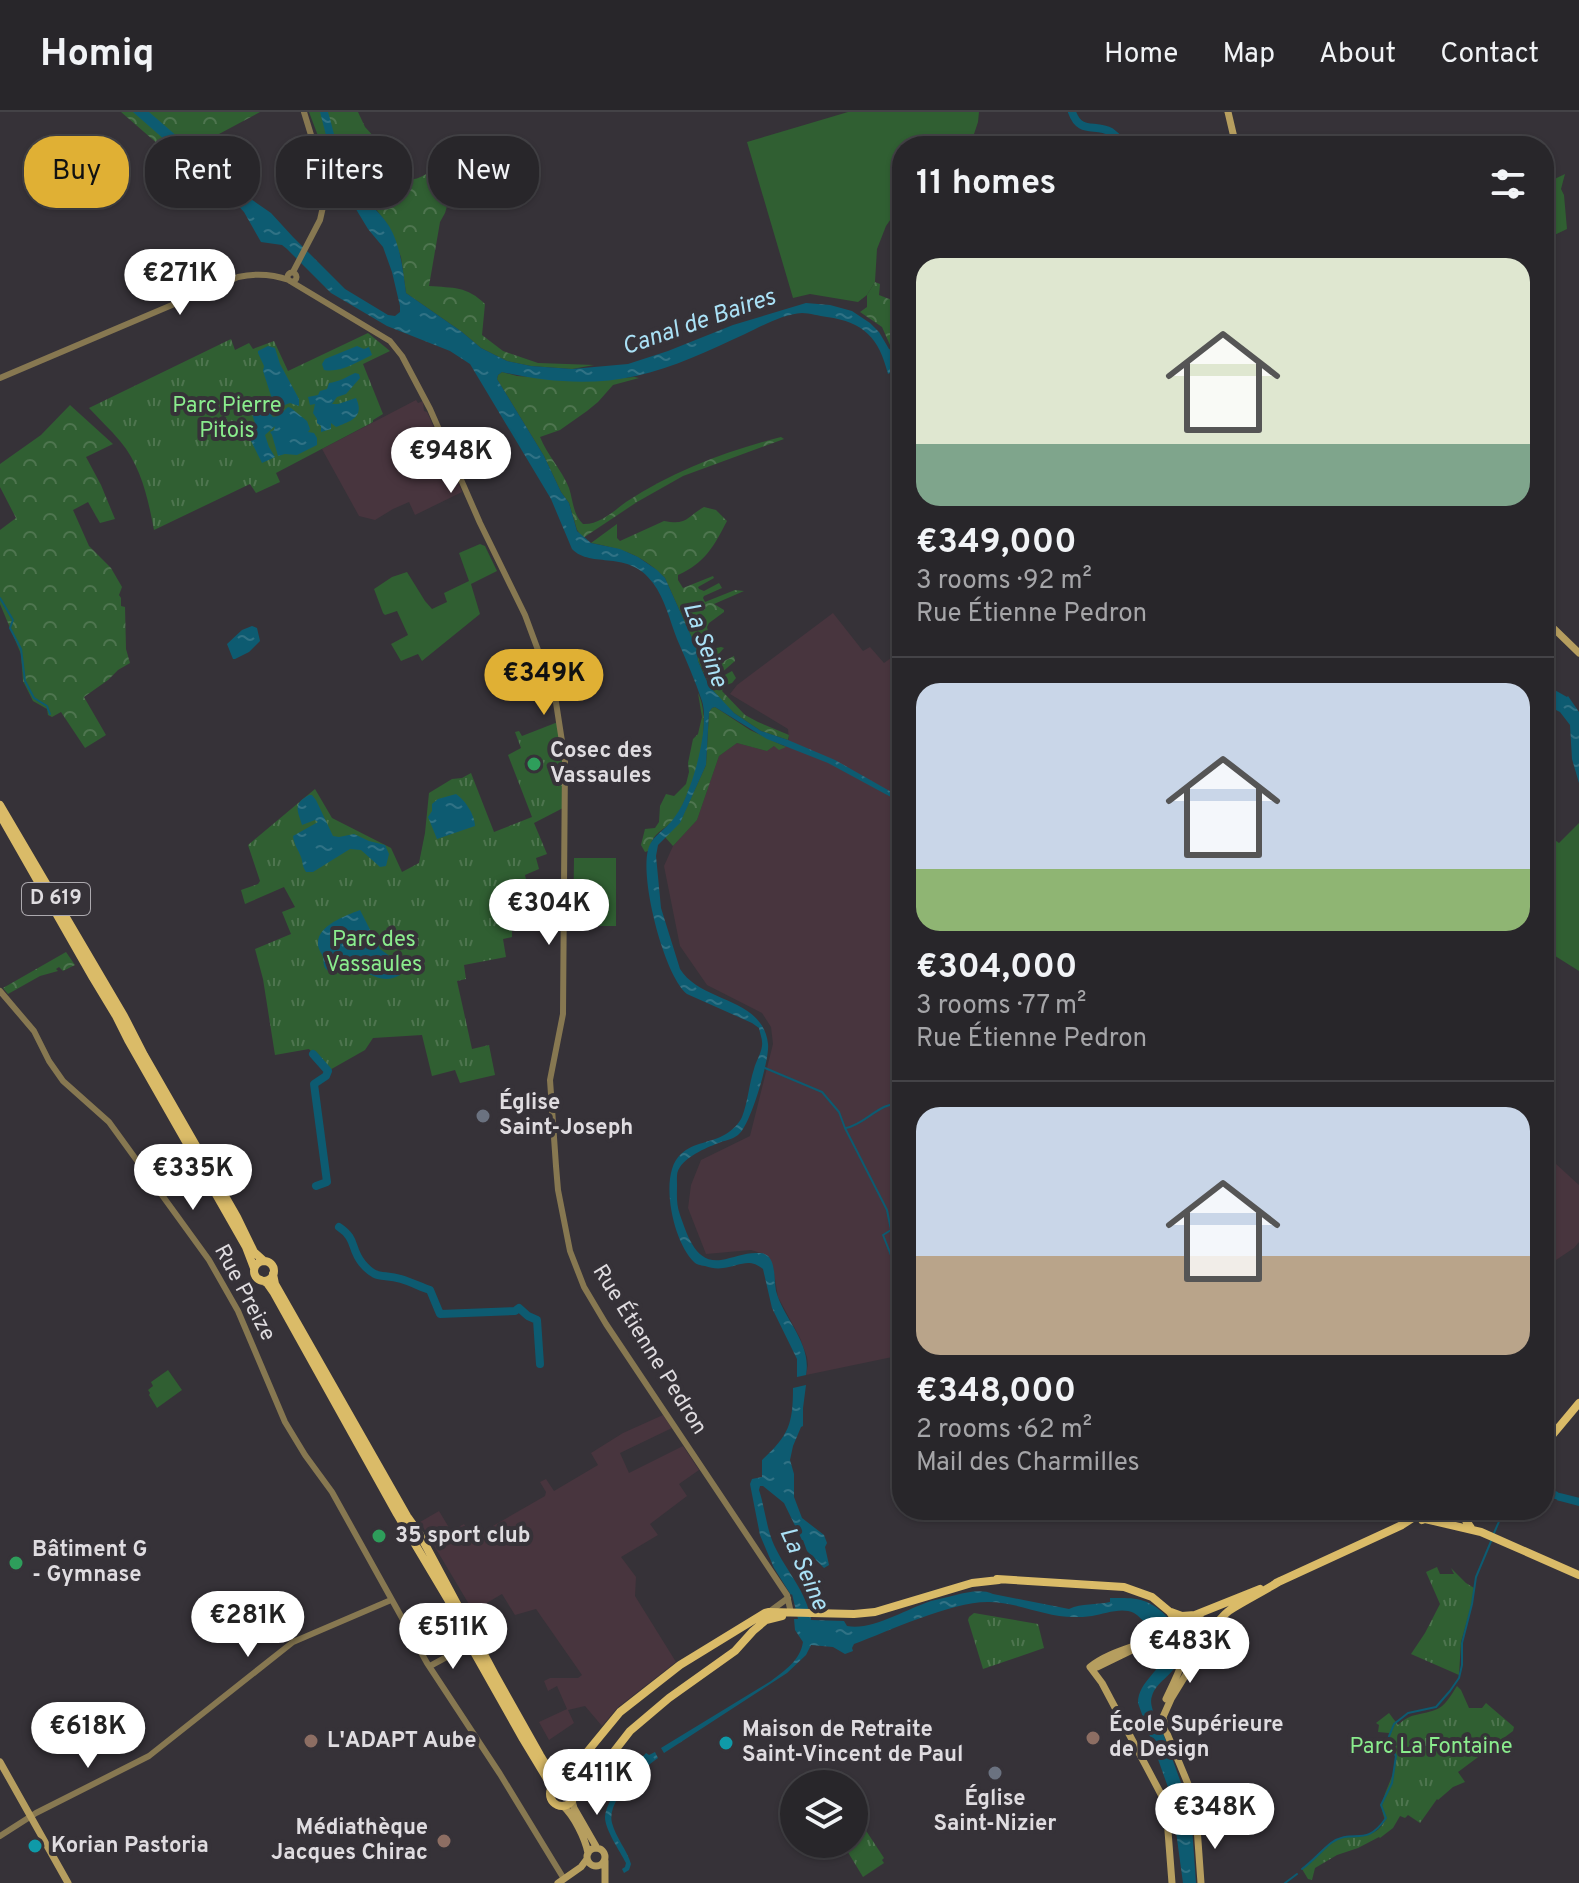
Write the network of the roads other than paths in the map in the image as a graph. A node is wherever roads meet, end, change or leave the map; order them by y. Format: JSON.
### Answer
{"nodes":[{"id":1,"x":304,"y":112,"type":"edge"},
{"id":2,"x":1228,"y":112,"type":"edge"},
{"id":3,"x":1234,"y":136,"type":"edge"},
{"id":4,"x":293,"y":274,"type":"junction"},
{"id":5,"x":0,"y":378,"type":"edge"},
{"id":6,"x":1554,"y":629,"type":"edge"},
{"id":7,"x":1579,"y":653,"type":"edge"},
{"id":8,"x":0,"y":805,"type":"edge"},
{"id":9,"x":0,"y":815,"type":"edge"},
{"id":10,"x":0,"y":991,"type":"edge"},
{"id":11,"x":126,"y":1027,"type":"junction"},
{"id":12,"x":264,"y":1261,"type":"junction"},
{"id":13,"x":254,"y":1268,"type":"junction"},
{"id":14,"x":273,"y":1274,"type":"junction"},
{"id":15,"x":261,"y":1280,"type":"junction"},
{"id":16,"x":1579,"y":1403,"type":"edge"},
{"id":17,"x":1554,"y":1433,"type":"edge"},
{"id":18,"x":1412,"y":1520,"type":"edge"},
{"id":19,"x":1439,"y":1520,"type":"edge"},
{"id":20,"x":1453,"y":1520,"type":"edge"},
{"id":21,"x":1466,"y":1520,"type":"edge"},
{"id":22,"x":1469,"y":1520,"type":"edge"},
{"id":23,"x":1456,"y":1525,"type":"junction"},
{"id":24,"x":1471,"y":1528,"type":"junction"},
{"id":25,"x":1579,"y":1575,"type":"edge"},
{"id":26,"x":1280,"y":1581,"type":"junction"},
{"id":27,"x":788,"y":1598,"type":"junction"},
{"id":28,"x":391,"y":1600,"type":"junction"},
{"id":29,"x":769,"y":1612,"type":"junction"},
{"id":30,"x":793,"y":1613,"type":"junction"},
{"id":31,"x":1217,"y":1624,"type":"junction"},
{"id":32,"x":744,"y":1625,"type":"junction"},
{"id":33,"x":1183,"y":1625,"type":"junction"},
{"id":34,"x":753,"y":1631,"type":"junction"},
{"id":35,"x":465,"y":1647,"type":"dead end"},
{"id":36,"x":430,"y":1666,"type":"junction"},
{"id":37,"x":1163,"y":1717,"type":"junction"},
{"id":38,"x":0,"y":1762,"type":"edge"},
{"id":39,"x":559,"y":1783,"type":"junction"},
{"id":40,"x":573,"y":1796,"type":"junction"},
{"id":41,"x":563,"y":1806,"type":"junction"},
{"id":42,"x":31,"y":1816,"type":"junction"},
{"id":43,"x":0,"y":1836,"type":"edge"},
{"id":44,"x":597,"y":1848,"type":"junction"},
{"id":45,"x":591,"y":1861,"type":"junction"},
{"id":46,"x":605,"y":1861,"type":"junction"},
{"id":47,"x":562,"y":1882,"type":"edge"},
{"id":48,"x":68,"y":1883,"type":"edge"},
{"id":49,"x":604,"y":1883,"type":"edge"},
{"id":50,"x":1172,"y":1883,"type":"edge"},
{"id":51,"x":1201,"y":1883,"type":"edge"}],
"edges":[{"from":1,"to":4,"type":"street"},
{"from":2,"to":3,"type":"main road"},
{"from":4,"to":5,"type":"street"},
{"from":4,"to":27,"type":"street","name":"Rue Étienne Pedron"},
{"from":6,"to":7,"type":"main road"},
{"from":8,"to":11,"type":"main road","number":"D 619"},
{"from":9,"to":11,"type":"main road","number":"D 619"},
{"from":10,"to":28,"type":"street","name":"Rue Preize"},
{"from":11,"to":12,"type":"main road","number":"D 619"},
{"from":11,"to":13,"type":"main road","number":"D 619"},
{"from":12,"to":13,"type":"main road"},
{"from":12,"to":14,"type":"main road"},
{"from":13,"to":15,"type":"main road"},
{"from":14,"to":15,"type":"main road"},
{"from":14,"to":39,"type":"main road"},
{"from":15,"to":39,"type":"main road"},
{"from":16,"to":17,"type":"main road"},
{"from":18,"to":26,"type":"main road"},
{"from":19,"to":23,"type":"main road"},
{"from":20,"to":23,"type":"main road"},
{"from":21,"to":24,"type":"main road"},
{"from":22,"to":24,"type":"main road"},
{"from":23,"to":24,"type":"main road"},
{"from":24,"to":25,"type":"main road"},
{"from":26,"to":31,"type":"main road"},
{"from":26,"to":33,"type":"main road"},
{"from":27,"to":29,"type":"street"},
{"from":27,"to":30,"type":"street","name":"Rue Étienne Pedron"},
{"from":28,"to":36,"type":"street","name":"Rue Preize"},
{"from":28,"to":42,"type":"street"},
{"from":29,"to":30,"type":"main road"},
{"from":29,"to":32,"type":"main road"},
{"from":30,"to":33,"type":"main road"},
{"from":30,"to":34,"type":"main road"},
{"from":31,"to":33,"type":"main road"},
{"from":31,"to":37,"type":"main road"},
{"from":32,"to":34,"type":"main road"},
{"from":32,"to":39,"type":"main road"},
{"from":33,"to":37,"type":"main road"},
{"from":33,"to":50,"type":"main road"},
{"from":34,"to":40,"type":"main road"},
{"from":35,"to":36,"type":"street"},
{"from":36,"to":47,"type":"street","name":"Rue Preize"},
{"from":37,"to":51,"type":"main road"},
{"from":38,"to":42,"type":"main road"},
{"from":39,"to":40,"type":"main road"},
{"from":39,"to":41,"type":"main road"},
{"from":40,"to":41,"type":"main road"},
{"from":40,"to":44,"type":"main road"},
{"from":41,"to":45,"type":"main road"},
{"from":42,"to":43,"type":"street"},
{"from":42,"to":48,"type":"main road"},
{"from":44,"to":45,"type":"main road"},
{"from":44,"to":46,"type":"main road"},
{"from":45,"to":46,"type":"main road"},
{"from":45,"to":47,"type":"main road"},
{"from":45,"to":49,"type":"main road"},
{"from":46,"to":49,"type":"main road"}]}
